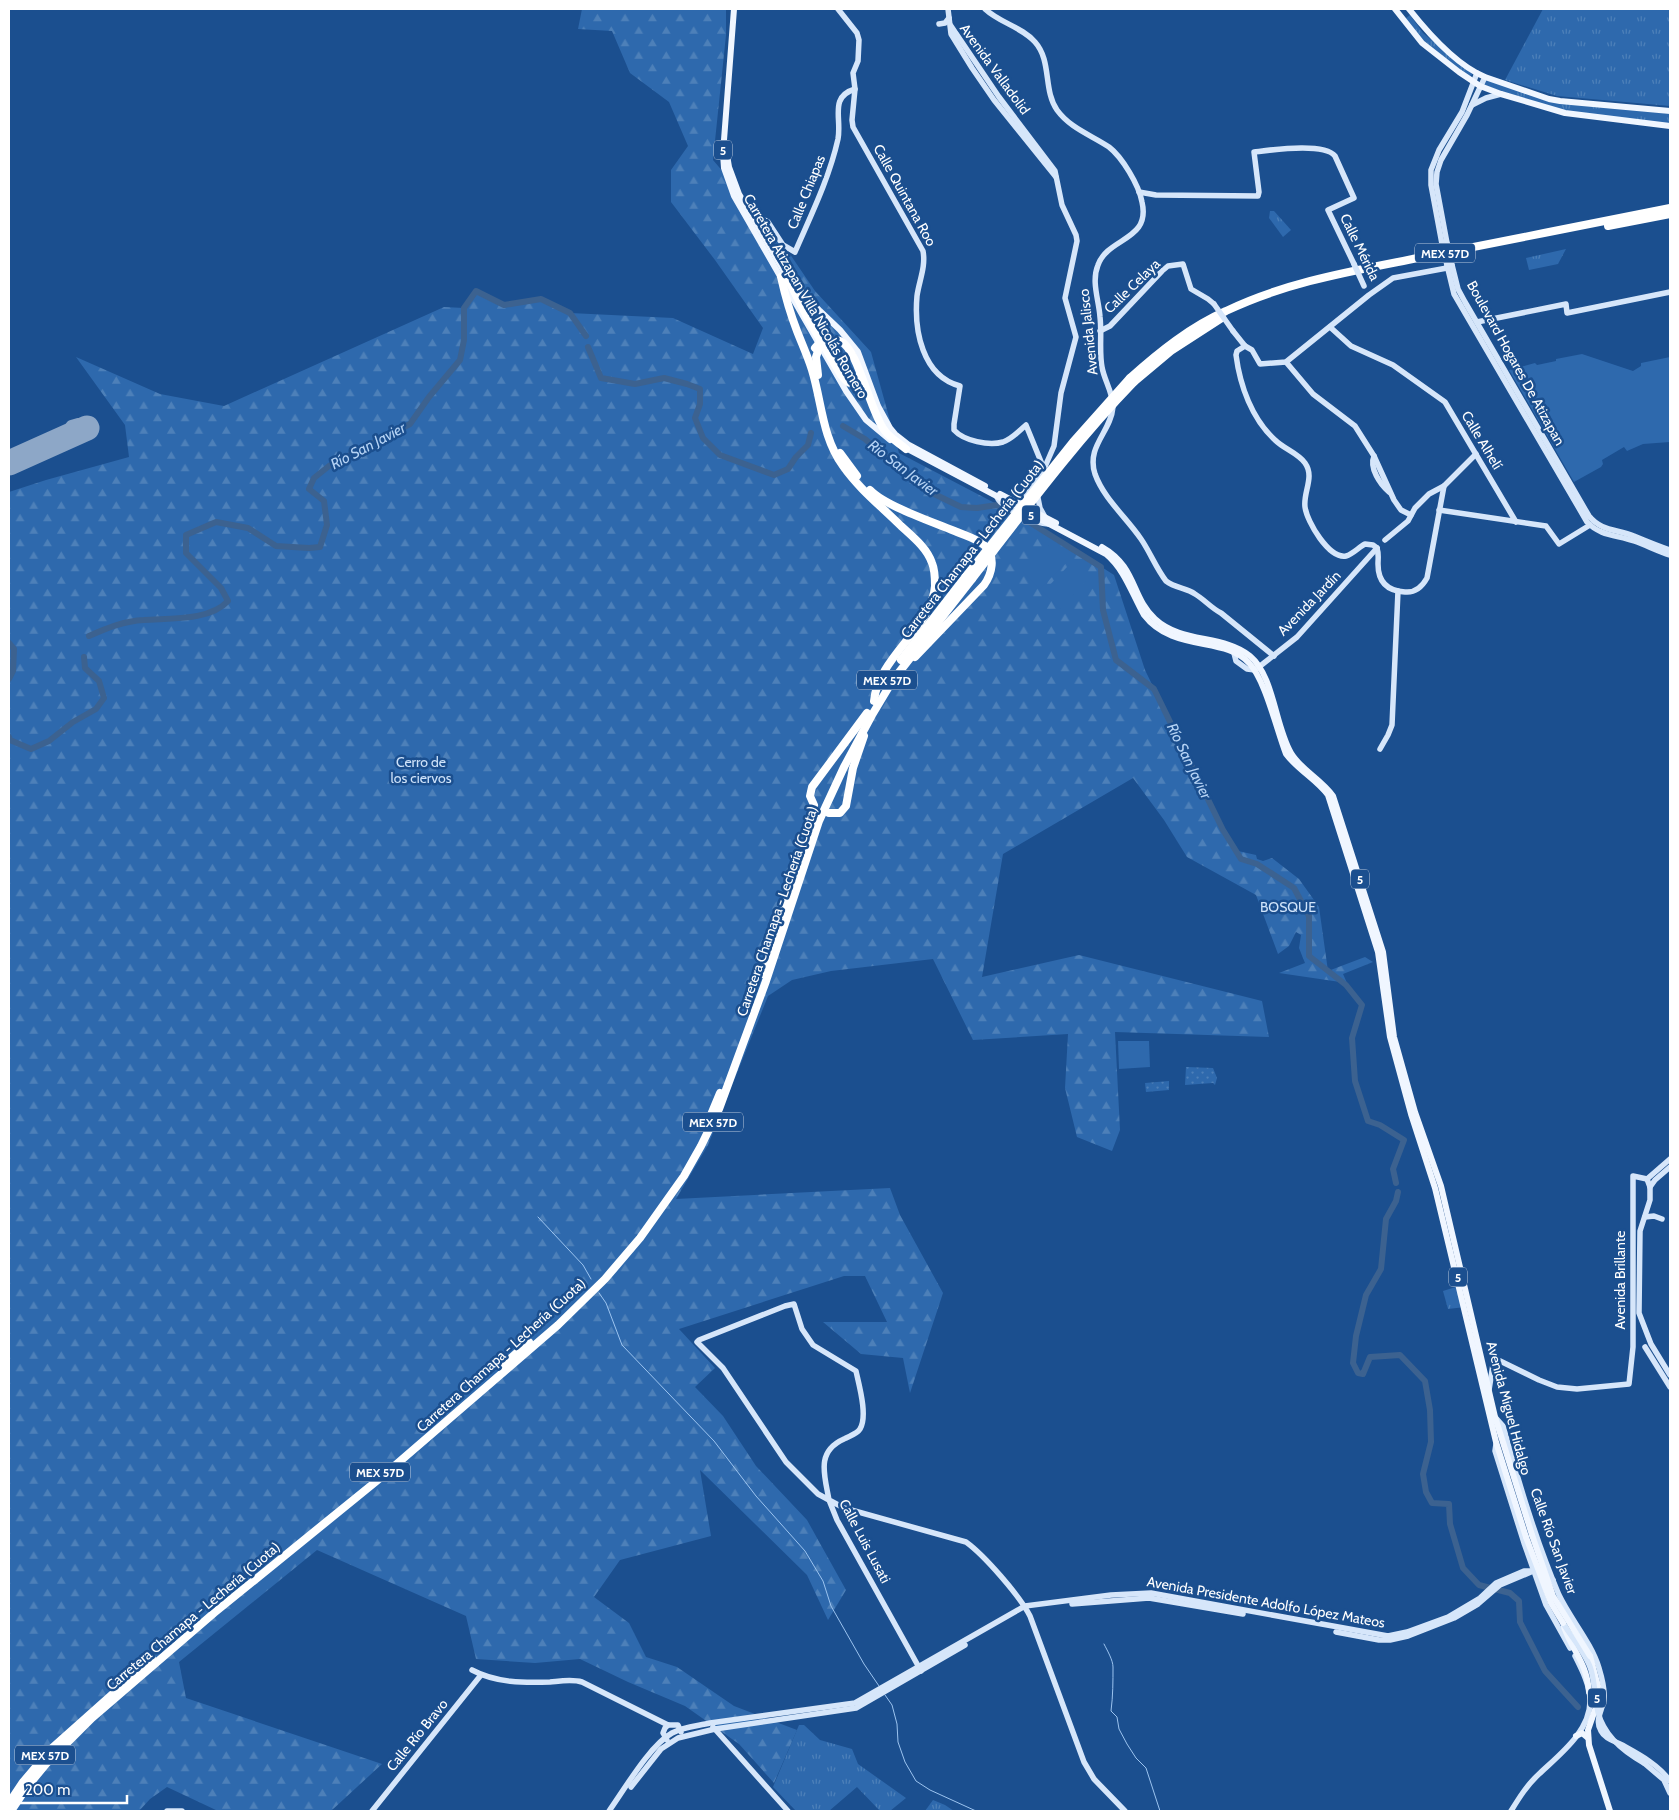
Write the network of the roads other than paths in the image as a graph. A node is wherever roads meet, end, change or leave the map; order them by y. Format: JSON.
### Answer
{"nodes":[{"id":1,"x":734,"y":9,"type":"edge"},
{"id":2,"x":738,"y":9,"type":"edge"},
{"id":3,"x":838,"y":9,"type":"edge"},
{"id":4,"x":948,"y":9,"type":"edge"},
{"id":5,"x":985,"y":9,"type":"edge"},
{"id":6,"x":1395,"y":9,"type":"edge"},
{"id":7,"x":1408,"y":9,"type":"edge"},
{"id":8,"x":1413,"y":15,"type":"junction"},
{"id":9,"x":949,"y":18,"type":"junction"},
{"id":10,"x":1405,"y":23,"type":"junction"},
{"id":11,"x":939,"y":24,"type":"dead end"},
{"id":12,"x":1477,"y":73,"type":"junction"},
{"id":13,"x":1485,"y":77,"type":"junction"},
{"id":14,"x":1472,"y":82,"type":"junction"},
{"id":15,"x":1480,"y":86,"type":"junction"},
{"id":16,"x":855,"y":90,"type":"junction"},
{"id":17,"x":1501,"y":94,"type":"junction"},
{"id":18,"x":1472,"y":105,"type":"junction"},
{"id":19,"x":1670,"y":112,"type":"edge"},
{"id":20,"x":1670,"y":126,"type":"edge"},
{"id":21,"x":1139,"y":192,"type":"junction"},
{"id":22,"x":1438,"y":208,"type":"junction"},
{"id":23,"x":1670,"y":208,"type":"edge"},
{"id":24,"x":750,"y":212,"type":"junction"},
{"id":25,"x":1670,"y":214,"type":"edge"},
{"id":26,"x":1449,"y":266,"type":"junction"},
{"id":27,"x":783,"y":276,"type":"junction"},
{"id":28,"x":1670,"y":292,"type":"edge"},
{"id":29,"x":1369,"y":295,"type":"junction"},
{"id":30,"x":1477,"y":322,"type":"junction"},
{"id":31,"x":1330,"y":326,"type":"junction"},
{"id":32,"x":1100,"y":331,"type":"junction"},
{"id":33,"x":824,"y":340,"type":"junction"},
{"id":34,"x":849,"y":340,"type":"junction"},
{"id":35,"x":1486,"y":344,"type":"junction"},
{"id":36,"x":1245,"y":346,"type":"junction"},
{"id":37,"x":817,"y":350,"type":"junction"},
{"id":38,"x":1286,"y":362,"type":"junction"},
{"id":39,"x":812,"y":370,"type":"junction"},
{"id":40,"x":860,"y":374,"type":"junction"},
{"id":41,"x":1132,"y":380,"type":"junction"},
{"id":42,"x":906,"y":449,"type":"junction"},
{"id":43,"x":1476,"y":454,"type":"junction"},
{"id":44,"x":1044,"y":469,"type":"junction"},
{"id":45,"x":1039,"y":475,"type":"junction"},
{"id":46,"x":1444,"y":486,"type":"junction"},
{"id":47,"x":997,"y":497,"type":"junction"},
{"id":48,"x":1016,"y":505,"type":"junction"},
{"id":49,"x":1439,"y":510,"type":"junction"},
{"id":50,"x":1412,"y":514,"type":"junction"},
{"id":51,"x":1047,"y":521,"type":"junction"},
{"id":52,"x":1516,"y":522,"type":"junction"},
{"id":53,"x":1590,"y":525,"type":"junction"},
{"id":54,"x":1385,"y":540,"type":"dead end"},
{"id":55,"x":1376,"y":548,"type":"junction"},
{"id":56,"x":1670,"y":550,"type":"edge"},
{"id":57,"x":1670,"y":555,"type":"edge"},
{"id":58,"x":969,"y":578,"type":"junction"},
{"id":59,"x":1398,"y":591,"type":"junction"},
{"id":60,"x":1274,"y":656,"type":"junction"},
{"id":61,"x":1257,"y":668,"type":"junction"},
{"id":62,"x":893,"y":680,"type":"junction"},
{"id":63,"x":874,"y":701,"type":"junction"},
{"id":64,"x":870,"y":714,"type":"junction"},
{"id":65,"x":1380,"y":749,"type":"dead end"},
{"id":66,"x":814,"y":805,"type":"dead end"},
{"id":67,"x":829,"y":813,"type":"dead end"},
{"id":68,"x":1413,"y":1113,"type":"joint"},
{"id":69,"x":1670,"y":1159,"type":"edge"},
{"id":70,"x":1670,"y":1167,"type":"edge"},
{"id":71,"x":1647,"y":1179,"type":"junction"},
{"id":72,"x":1650,"y":1187,"type":"junction"},
{"id":73,"x":1645,"y":1217,"type":"junction"},
{"id":74,"x":1662,"y":1220,"type":"dead end"},
{"id":75,"x":1648,"y":1345,"type":"junction"},
{"id":76,"x":1633,"y":1347,"type":"junction"},
{"id":77,"x":1494,"y":1358,"type":"junction"},
{"id":78,"x":1481,"y":1367,"type":"junction"},
{"id":79,"x":1670,"y":1375,"type":"edge"},
{"id":80,"x":1670,"y":1387,"type":"edge"},
{"id":81,"x":1489,"y":1390,"type":"junction"},
{"id":82,"x":1495,"y":1417,"type":"junction"},
{"id":83,"x":829,"y":1500,"type":"junction"},
{"id":84,"x":1528,"y":1539,"type":"junction"},
{"id":85,"x":1538,"y":1540,"type":"junction"},
{"id":86,"x":1528,"y":1553,"type":"junction"},
{"id":87,"x":1543,"y":1554,"type":"junction"},
{"id":88,"x":1534,"y":1570,"type":"junction"},
{"id":89,"x":1524,"y":1571,"type":"junction"},
{"id":90,"x":1553,"y":1580,"type":"junction"},
{"id":91,"x":1491,"y":1590,"type":"junction"},
{"id":92,"x":1560,"y":1597,"type":"junction"},
{"id":93,"x":1546,"y":1605,"type":"junction"},
{"id":94,"x":1026,"y":1607,"type":"junction"},
{"id":95,"x":1563,"y":1623,"type":"junction"},
{"id":96,"x":1592,"y":1656,"type":"junction"},
{"id":97,"x":1593,"y":1665,"type":"junction"},
{"id":98,"x":921,"y":1669,"type":"junction"},
{"id":99,"x":472,"y":1670,"type":"dead end"},
{"id":100,"x":1600,"y":1670,"type":"junction"},
{"id":101,"x":481,"y":1675,"type":"junction"},
{"id":102,"x":1598,"y":1686,"type":"junction"},
{"id":103,"x":1589,"y":1692,"type":"junction"},
{"id":104,"x":1604,"y":1701,"type":"junction"},
{"id":105,"x":1595,"y":1708,"type":"junction"},
{"id":106,"x":1598,"y":1719,"type":"junction"},
{"id":107,"x":710,"y":1723,"type":"junction"},
{"id":108,"x":668,"y":1725,"type":"junction"},
{"id":109,"x":681,"y":1729,"type":"junction"},
{"id":110,"x":714,"y":1729,"type":"junction"},
{"id":111,"x":1576,"y":1736,"type":"junction"},
{"id":112,"x":678,"y":1738,"type":"junction"},
{"id":113,"x":1588,"y":1738,"type":"junction"},
{"id":114,"x":668,"y":1740,"type":"junction"},
{"id":115,"x":1670,"y":1782,"type":"edge"},
{"id":116,"x":1670,"y":1793,"type":"edge"},
{"id":117,"x":9,"y":1803,"type":"edge"},
{"id":118,"x":11,"y":1811,"type":"edge"},
{"id":119,"x":168,"y":1811,"type":"edge"},
{"id":120,"x":182,"y":1811,"type":"edge"},
{"id":121,"x":372,"y":1811,"type":"edge"},
{"id":122,"x":609,"y":1811,"type":"edge"},
{"id":123,"x":614,"y":1811,"type":"edge"},
{"id":124,"x":788,"y":1811,"type":"edge"},
{"id":125,"x":1125,"y":1811,"type":"edge"},
{"id":126,"x":1511,"y":1811,"type":"edge"},
{"id":127,"x":1610,"y":1811,"type":"edge"}],
"edges":[{"from":1,"to":27,"type":"main road","name":"Carretera Atizapan Villa Nicolás Romero","number":"5"},
{"from":2,"to":24,"type":"main road","name":"Carretera Atizapan Villa Nicolás Romero","number":"5"},
{"from":3,"to":16,"type":"street","name":"Calle Quintana Roo"},
{"from":4,"to":9,"type":"street"},
{"from":5,"to":21,"type":"street","name":"Avenida Jalisco"},
{"from":6,"to":10,"type":"main road"},
{"from":7,"to":8,"type":"main road"},
{"from":8,"to":10,"type":"street"},
{"from":8,"to":12,"type":"main road"},
{"from":9,"to":11,"type":"street"},
{"from":9,"to":44,"type":"street","name":"Avenida Valladolid"},
{"from":10,"to":14,"type":"main road"},
{"from":12,"to":13,"type":"main road"},
{"from":12,"to":14,"type":"street","name":"Boulevard Hogares De Atizapan"},
{"from":13,"to":15,"type":"street","name":"Boulevard Hogares De Atizapan"},
{"from":13,"to":19,"type":"main road"},
{"from":14,"to":15,"type":"main road"},
{"from":14,"to":22,"type":"street","name":"Boulevard Hogares De Atizapan"},
{"from":15,"to":17,"type":"main road"},
{"from":15,"to":18,"type":"street","name":"Boulevard Hogares De Atizapan"},
{"from":16,"to":24,"type":"street","name":"Calle Chiapas"},
{"from":16,"to":44,"type":"street","name":"Calle Quintana Roo"},
{"from":17,"to":18,"type":"street"},
{"from":17,"to":20,"type":"main road"},
{"from":18,"to":22,"type":"street","name":"Boulevard Hogares De Atizapan"},
{"from":21,"to":29,"type":"street","name":"Calle Mérida","bridge":true},
{"from":21,"to":32,"type":"street","name":"Avenida Jalisco"},
{"from":22,"to":26,"type":"street","name":"Boulevard Hogares De Atizapan","bridge":true},
{"from":23,"to":41,"type":"highway","name":"Carretera Chamapa - Lechería (Cuota)","number":"MEX 57D"},
{"from":24,"to":27,"type":"main road","name":"Carretera Atizapan Villa Nicolás Romero","number":"5"},
{"from":25,"to":41,"type":"highway","name":"Carretera Chamapa - Lechería (Cuota)","number":"MEX 57D"},
{"from":26,"to":29,"type":"street"},
{"from":26,"to":30,"type":"street","name":"Boulevard Hogares De Atizapan"},
{"from":26,"to":35,"type":"street","name":"Boulevard Hogares De Atizapan"},
{"from":27,"to":34,"type":"main road","name":"Carretera Atizapan Villa Nicolás Romero","number":"5"},
{"from":27,"to":39,"type":"highway"},
{"from":27,"to":40,"type":"highway"},
{"from":27,"to":42,"type":"main road","name":"Carretera Atizapan Villa Nicolás Romero","number":"5"},
{"from":28,"to":30,"type":"street"},
{"from":29,"to":31,"type":"street"},
{"from":30,"to":35,"type":"street","name":"Boulevard Hogares De Atizapan"},
{"from":31,"to":38,"type":"street"},
{"from":31,"to":43,"type":"street","name":"Calle Alhelí"},
{"from":32,"to":36,"type":"street","name":"Calle Celaya","bridge":true},
{"from":32,"to":60,"type":"street","name":"Avenida Jalisco"},
{"from":33,"to":34,"type":"highway"},
{"from":33,"to":37,"type":"highway","bridge":true},
{"from":33,"to":40,"type":"highway"},
{"from":34,"to":48,"type":"main road","name":"Carretera Atizapan Villa Nicolás Romero","number":"5"},
{"from":35,"to":53,"type":"street","name":"Boulevard Hogares De Atizapan"},
{"from":35,"to":56,"type":"street","name":"Boulevard Hogares De Atizapan"},
{"from":36,"to":38,"type":"street"},
{"from":36,"to":55,"type":"street"},
{"from":37,"to":39,"type":"highway"},
{"from":37,"to":62,"type":"highway"},
{"from":38,"to":50,"type":"street"},
{"from":39,"to":63,"type":"highway"},
{"from":40,"to":42,"type":"highway"},
{"from":41,"to":58,"type":"highway","name":"Carretera Chamapa - Lechería (Cuota)","number":"MEX 57D","bridge":true},
{"from":42,"to":47,"type":"main road","name":"Carretera Atizapan Villa Nicolás Romero","number":"5"},
{"from":43,"to":46,"type":"street"},
{"from":43,"to":52,"type":"street","name":"Calle Alhelí"},
{"from":44,"to":45,"type":"street","name":"Avenida Valladolid"},
{"from":45,"to":48,"type":"street","name":"Avenida Valladolid"},
{"from":45,"to":51,"type":"street"},
{"from":46,"to":49,"type":"street"},
{"from":46,"to":50,"type":"street"},
{"from":47,"to":48,"type":"main road","name":"Carretera Atizapan Villa Nicolás Romero","number":"5"},
{"from":47,"to":51,"type":"street"},
{"from":48,"to":51,"type":"main road","name":"Carretera Atizapan Villa Nicolás Romero","number":"5"},
{"from":49,"to":52,"type":"street"},
{"from":49,"to":59,"type":"street"},
{"from":50,"to":54,"type":"street"},
{"from":51,"to":61,"type":"main road","name":"Carretera Atizapan Villa Nicolás Romero","number":"5"},
{"from":51,"to":61,"type":"main road","name":"Carretera Atizapan Villa Nicolás Romero","number":"5"},
{"from":52,"to":53,"type":"street"},
{"from":53,"to":57,"type":"street"},
{"from":55,"to":59,"type":"street"},
{"from":55,"to":60,"type":"street","name":"Avenida Jardín"},
{"from":58,"to":62,"type":"highway","name":"Carretera Chamapa - Lechería (Cuota)","number":"MEX 57D"},
{"from":58,"to":63,"type":"highway","name":"Carretera Chamapa - Lechería (Cuota)","number":"MEX 57D"},
{"from":59,"to":65,"type":"street"},
{"from":60,"to":61,"type":"street","name":"Avenida Jardín"},
{"from":61,"to":68,"type":"main road","name":"Carretera Atizapan Villa Nicolás Romero","number":"5"},
{"from":62,"to":64,"type":"highway","name":"Carretera Chamapa - Lechería (Cuota)","number":"MEX 57D"},
{"from":63,"to":64,"type":"highway","name":"Carretera Chamapa - Lechería (Cuota)","number":"MEX 57D"},
{"from":64,"to":66,"type":"highway"},
{"from":64,"to":67,"type":"highway"},
{"from":64,"to":117,"type":"highway","name":"Carretera Chamapa - Lechería (Cuota)","number":"MEX 57D"},
{"from":64,"to":118,"type":"highway","name":"Carretera Chamapa - Lechería (Cuota)","number":"MEX 57D"},
{"from":68,"to":78,"type":"main road","name":"Avenida Miguel Hidalgo","number":"5"},
{"from":69,"to":71,"type":"street"},
{"from":70,"to":72,"type":"street"},
{"from":71,"to":72,"type":"street"},
{"from":71,"to":76,"type":"street","name":"Avenida Brillante"},
{"from":72,"to":73,"type":"street","name":"Avenida Brillante"},
{"from":73,"to":74,"type":"street"},
{"from":73,"to":75,"type":"street","name":"Avenida Brillante"},
{"from":75,"to":76,"type":"street"},
{"from":75,"to":79,"type":"street"},
{"from":75,"to":80,"type":"street"},
{"from":76,"to":77,"type":"street","name":"Avenida Brillante"},
{"from":77,"to":78,"type":"street"},
{"from":77,"to":81,"type":"street"},
{"from":78,"to":81,"type":"main road","name":"Avenida Miguel Hidalgo","number":"5"},
{"from":78,"to":84,"type":"main road","name":"Avenida Miguel Hidalgo","number":"5"},
{"from":81,"to":82,"type":"main road","name":"Avenida Miguel Hidalgo","number":"5"},
{"from":82,"to":84,"type":"main road","name":"Avenida Miguel Hidalgo","number":"5"},
{"from":82,"to":85,"type":"street","name":"Calle Río San Javier"},
{"from":83,"to":83,"type":"street","name":"Calle Luis Lusati"},
{"from":83,"to":94,"type":"street"},
{"from":83,"to":98,"type":"street","name":"Calle Luis Lusati"},
{"from":84,"to":85,"type":"street"},
{"from":84,"to":86,"type":"street","name":"Calle Río San Javier"},
{"from":84,"to":95,"type":"main road","name":"Avenida Miguel Hidalgo","number":"5","bridge":true},
{"from":84,"to":96,"type":"main road","name":"Avenida Miguel Hidalgo","number":"5","bridge":true},
{"from":85,"to":87,"type":"street","name":"Calle Río San Javier"},
{"from":86,"to":88,"type":"street","name":"Calle Río San Javier"},
{"from":86,"to":89,"type":"street"},
{"from":87,"to":88,"type":"street"},
{"from":87,"to":90,"type":"street","name":"Calle Río San Javier"},
{"from":88,"to":89,"type":"street","name":"Avenida Presidente Adolfo López Mateos"},
{"from":88,"to":90,"type":"street"},
{"from":88,"to":91,"type":"street","name":"Avenida Presidente Adolfo López Mateos"},
{"from":88,"to":93,"type":"street","name":"Calle Río San Javier"},
{"from":89,"to":91,"type":"street","name":"Avenida Presidente Adolfo López Mateos"},
{"from":90,"to":92,"type":"street","name":"Calle Río San Javier"},
{"from":91,"to":94,"type":"street","name":"Avenida Presidente Adolfo López Mateos"},
{"from":92,"to":93,"type":"street"},
{"from":92,"to":96,"type":"street","name":"Calle Río San Javier"},
{"from":93,"to":103,"type":"street","name":"Calle Río San Javier"},
{"from":94,"to":98,"type":"street","name":"Avenida Presidente Adolfo López Mateos"},
{"from":94,"to":125,"type":"street"},
{"from":95,"to":103,"type":"main road","bridge":true},
{"from":95,"to":116,"type":"street","name":"Avenida Miguel Hidalgo","bridge":true},
{"from":96,"to":97,"type":"main road","name":"Avenida Miguel Hidalgo","number":"5"},
{"from":96,"to":100,"type":"street","name":"Calle Río San Javier"},
{"from":97,"to":100,"type":"main road"},
{"from":97,"to":102,"type":"main road","name":"Avenida Miguel Hidalgo","number":"5"},
{"from":98,"to":107,"type":"street","name":"Avenida Presidente Adolfo López Mateos"},
{"from":98,"to":110,"type":"street","name":"Avenida Presidente Adolfo López Mateos"},
{"from":99,"to":101,"type":"street"},
{"from":100,"to":104,"type":"street","name":"Calle Río San Javier"},
{"from":101,"to":108,"type":"street"},
{"from":101,"to":121,"type":"street","name":"Calle Río Bravo"},
{"from":102,"to":104,"type":"street"},
{"from":102,"to":105,"type":"main road","name":"Avenida Miguel Hidalgo","number":"5"},
{"from":103,"to":111,"type":"street"},
{"from":104,"to":105,"type":"main road"},
{"from":104,"to":106,"type":"street","name":"Calle Río San Javier"},
{"from":105,"to":106,"type":"main road"},
{"from":105,"to":113,"type":"main road","name":"Avenida Miguel Hidalgo","number":"5"},
{"from":106,"to":115,"type":"street"},
{"from":107,"to":109,"type":"street","name":"Avenida Presidente Adolfo López Mateos"},
{"from":107,"to":110,"type":"street"},
{"from":108,"to":109,"type":"street"},
{"from":108,"to":114,"type":"street"},
{"from":109,"to":112,"type":"street"},
{"from":109,"to":114,"type":"street","name":"Avenida Presidente Adolfo López Mateos"},
{"from":110,"to":112,"type":"street","name":"Avenida Presidente Adolfo López Mateos"},
{"from":110,"to":124,"type":"street"},
{"from":111,"to":113,"type":"main road"},
{"from":111,"to":126,"type":"street"},
{"from":112,"to":114,"type":"street","name":"Avenida Presidente Adolfo López Mateos"},
{"from":113,"to":127,"type":"main road","name":"Avenida Miguel Hidalgo"},
{"from":114,"to":122,"type":"street","name":"Avenida Presidente Adolfo López Mateos"},
{"from":114,"to":123,"type":"street","name":"Avenida Presidente Adolfo López Mateos"},
{"from":119,"to":120,"type":"street"}]}
